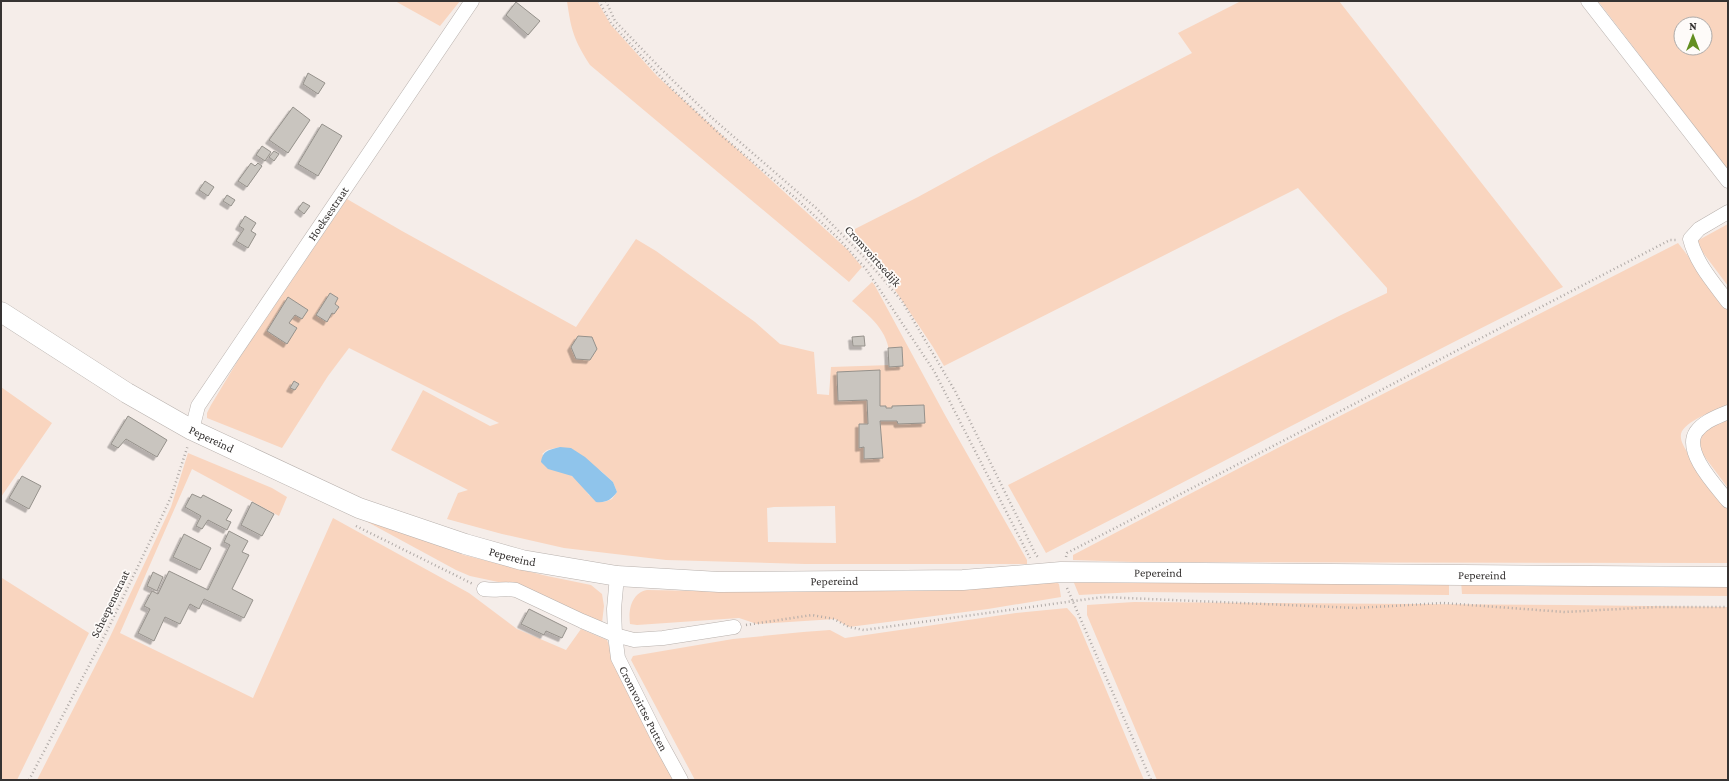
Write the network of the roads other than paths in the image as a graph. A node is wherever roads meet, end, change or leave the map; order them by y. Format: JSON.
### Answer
{"nodes":[{"id":1,"x":472,"y":1,"type":"edge"},
{"id":2,"x":1588,"y":1,"type":"edge"},
{"id":3,"x":1728,"y":181,"type":"edge"},
{"id":4,"x":1728,"y":212,"type":"edge"},
{"id":5,"x":1728,"y":302,"type":"edge"},
{"id":6,"x":1,"y":312,"type":"edge"},
{"id":7,"x":1728,"y":412,"type":"edge"},
{"id":8,"x":192,"y":430,"type":"junction"},
{"id":9,"x":1728,"y":501,"type":"edge"},
{"id":10,"x":617,"y":576,"type":"junction"},
{"id":11,"x":1728,"y":577,"type":"edge"},
{"id":12,"x":484,"y":589,"type":"dead end"},
{"id":13,"x":734,"y":627,"type":"road end"},
{"id":14,"x":615,"y":635,"type":"junction"},
{"id":15,"x":681,"y":780,"type":"edge"}],
"edges":[{"from":1,"to":8,"type":"street","name":"Hoeksestraat"},
{"from":2,"to":3,"type":"street"},
{"from":4,"to":5,"type":"street"},
{"from":6,"to":8,"type":"main road","name":"Pepereind"},
{"from":7,"to":9,"type":"street"},
{"from":8,"to":10,"type":"main road","name":"Pepereind"},
{"from":10,"to":11,"type":"main road","name":"Pepereind"},
{"from":10,"to":14,"type":"street","name":"Cromvoirtse Putten"},
{"from":12,"to":14,"type":"street"},
{"from":13,"to":14,"type":"street"},
{"from":14,"to":15,"type":"street","name":"Cromvoirtse Putten"}]}
